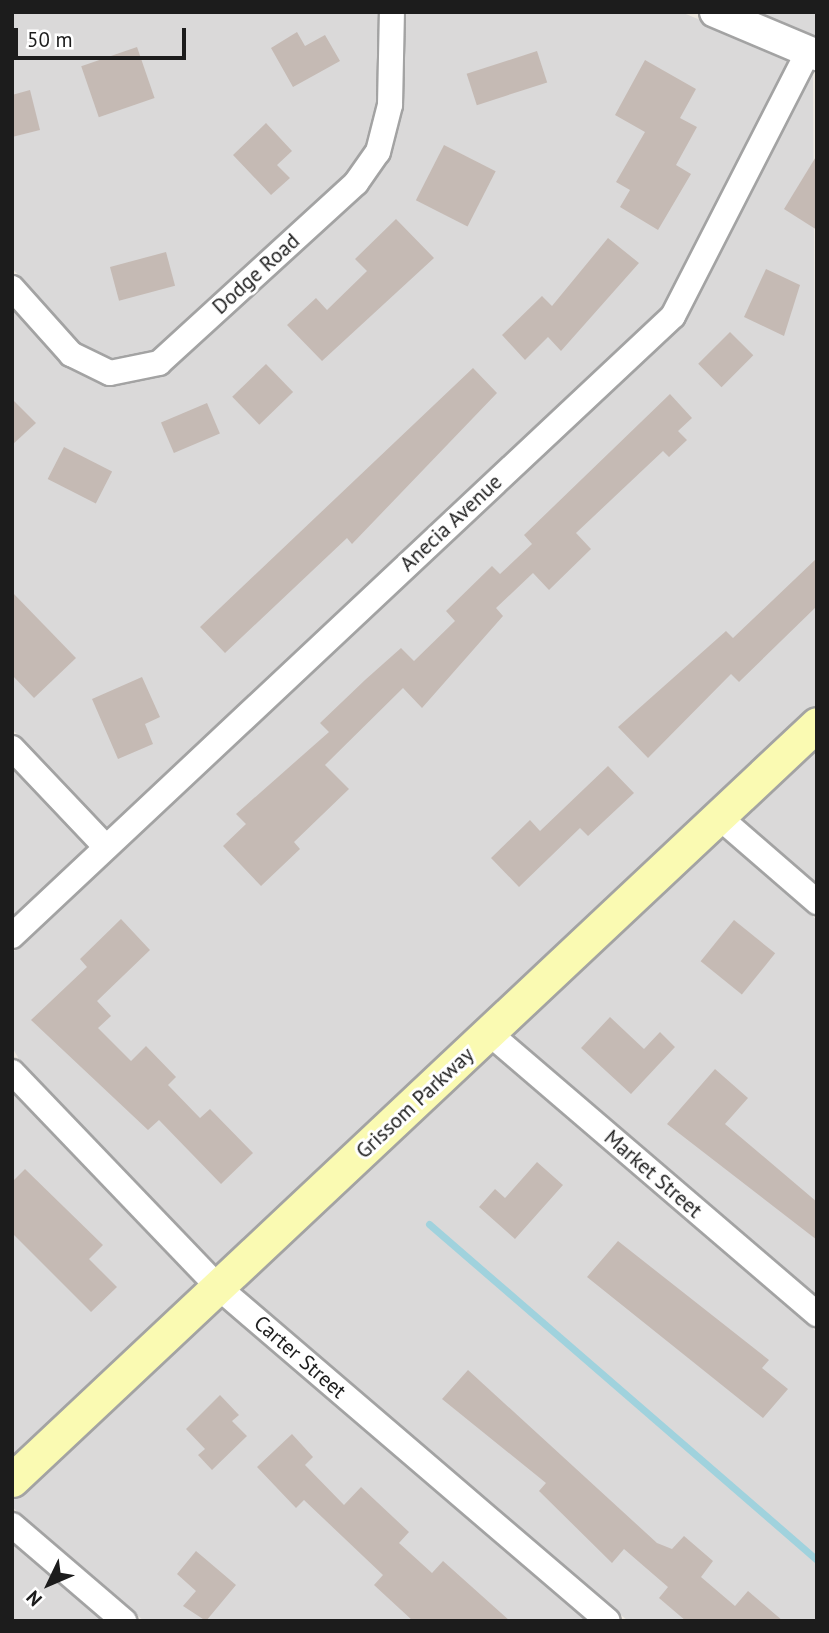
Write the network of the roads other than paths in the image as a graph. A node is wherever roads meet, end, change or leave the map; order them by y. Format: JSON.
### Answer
{"nodes":[{"id":1,"x":392,"y":12,"type":"edge"},
{"id":2,"x":715,"y":12,"type":"edge"},
{"id":3,"x":813,"y":53,"type":"edge"},
{"id":4,"x":12,"y":288,"type":"edge"},
{"id":5,"x":817,"y":724,"type":"edge"},
{"id":6,"x":12,"y":748,"type":"edge"},
{"id":7,"x":719,"y":817,"type":"junction"},
{"id":8,"x":105,"y":846,"type":"junction"},
{"id":9,"x":817,"y":902,"type":"edge"},
{"id":10,"x":12,"y":936,"type":"edge"},
{"id":11,"x":489,"y":1034,"type":"junction"},
{"id":12,"x":12,"y":1072,"type":"edge"},
{"id":13,"x":218,"y":1287,"type":"junction"},
{"id":14,"x":817,"y":1314,"type":"edge"},
{"id":15,"x":12,"y":1480,"type":"edge"},
{"id":16,"x":12,"y":1525,"type":"edge"},
{"id":17,"x":124,"y":1621,"type":"edge"},
{"id":18,"x":608,"y":1621,"type":"edge"}],
"edges":[{"from":1,"to":4,"type":"street","name":"Dodge Road"},
{"from":2,"to":3,"type":"street"},
{"from":3,"to":8,"type":"street","name":"Anecia Avenue"},
{"from":5,"to":7,"type":"main road","name":"Grissom Parkway"},
{"from":6,"to":8,"type":"street"},
{"from":7,"to":9,"type":"street"},
{"from":7,"to":11,"type":"main road","name":"Grissom Parkway"},
{"from":8,"to":10,"type":"street","name":"Anecia Avenue"},
{"from":11,"to":13,"type":"main road","name":"Grissom Parkway"},
{"from":11,"to":14,"type":"street","name":"Market Street"},
{"from":12,"to":13,"type":"street","name":"Carter Street"},
{"from":13,"to":15,"type":"main road","name":"Grissom Parkway"},
{"from":13,"to":18,"type":"street","name":"Carter Street"},
{"from":16,"to":17,"type":"street"}]}
